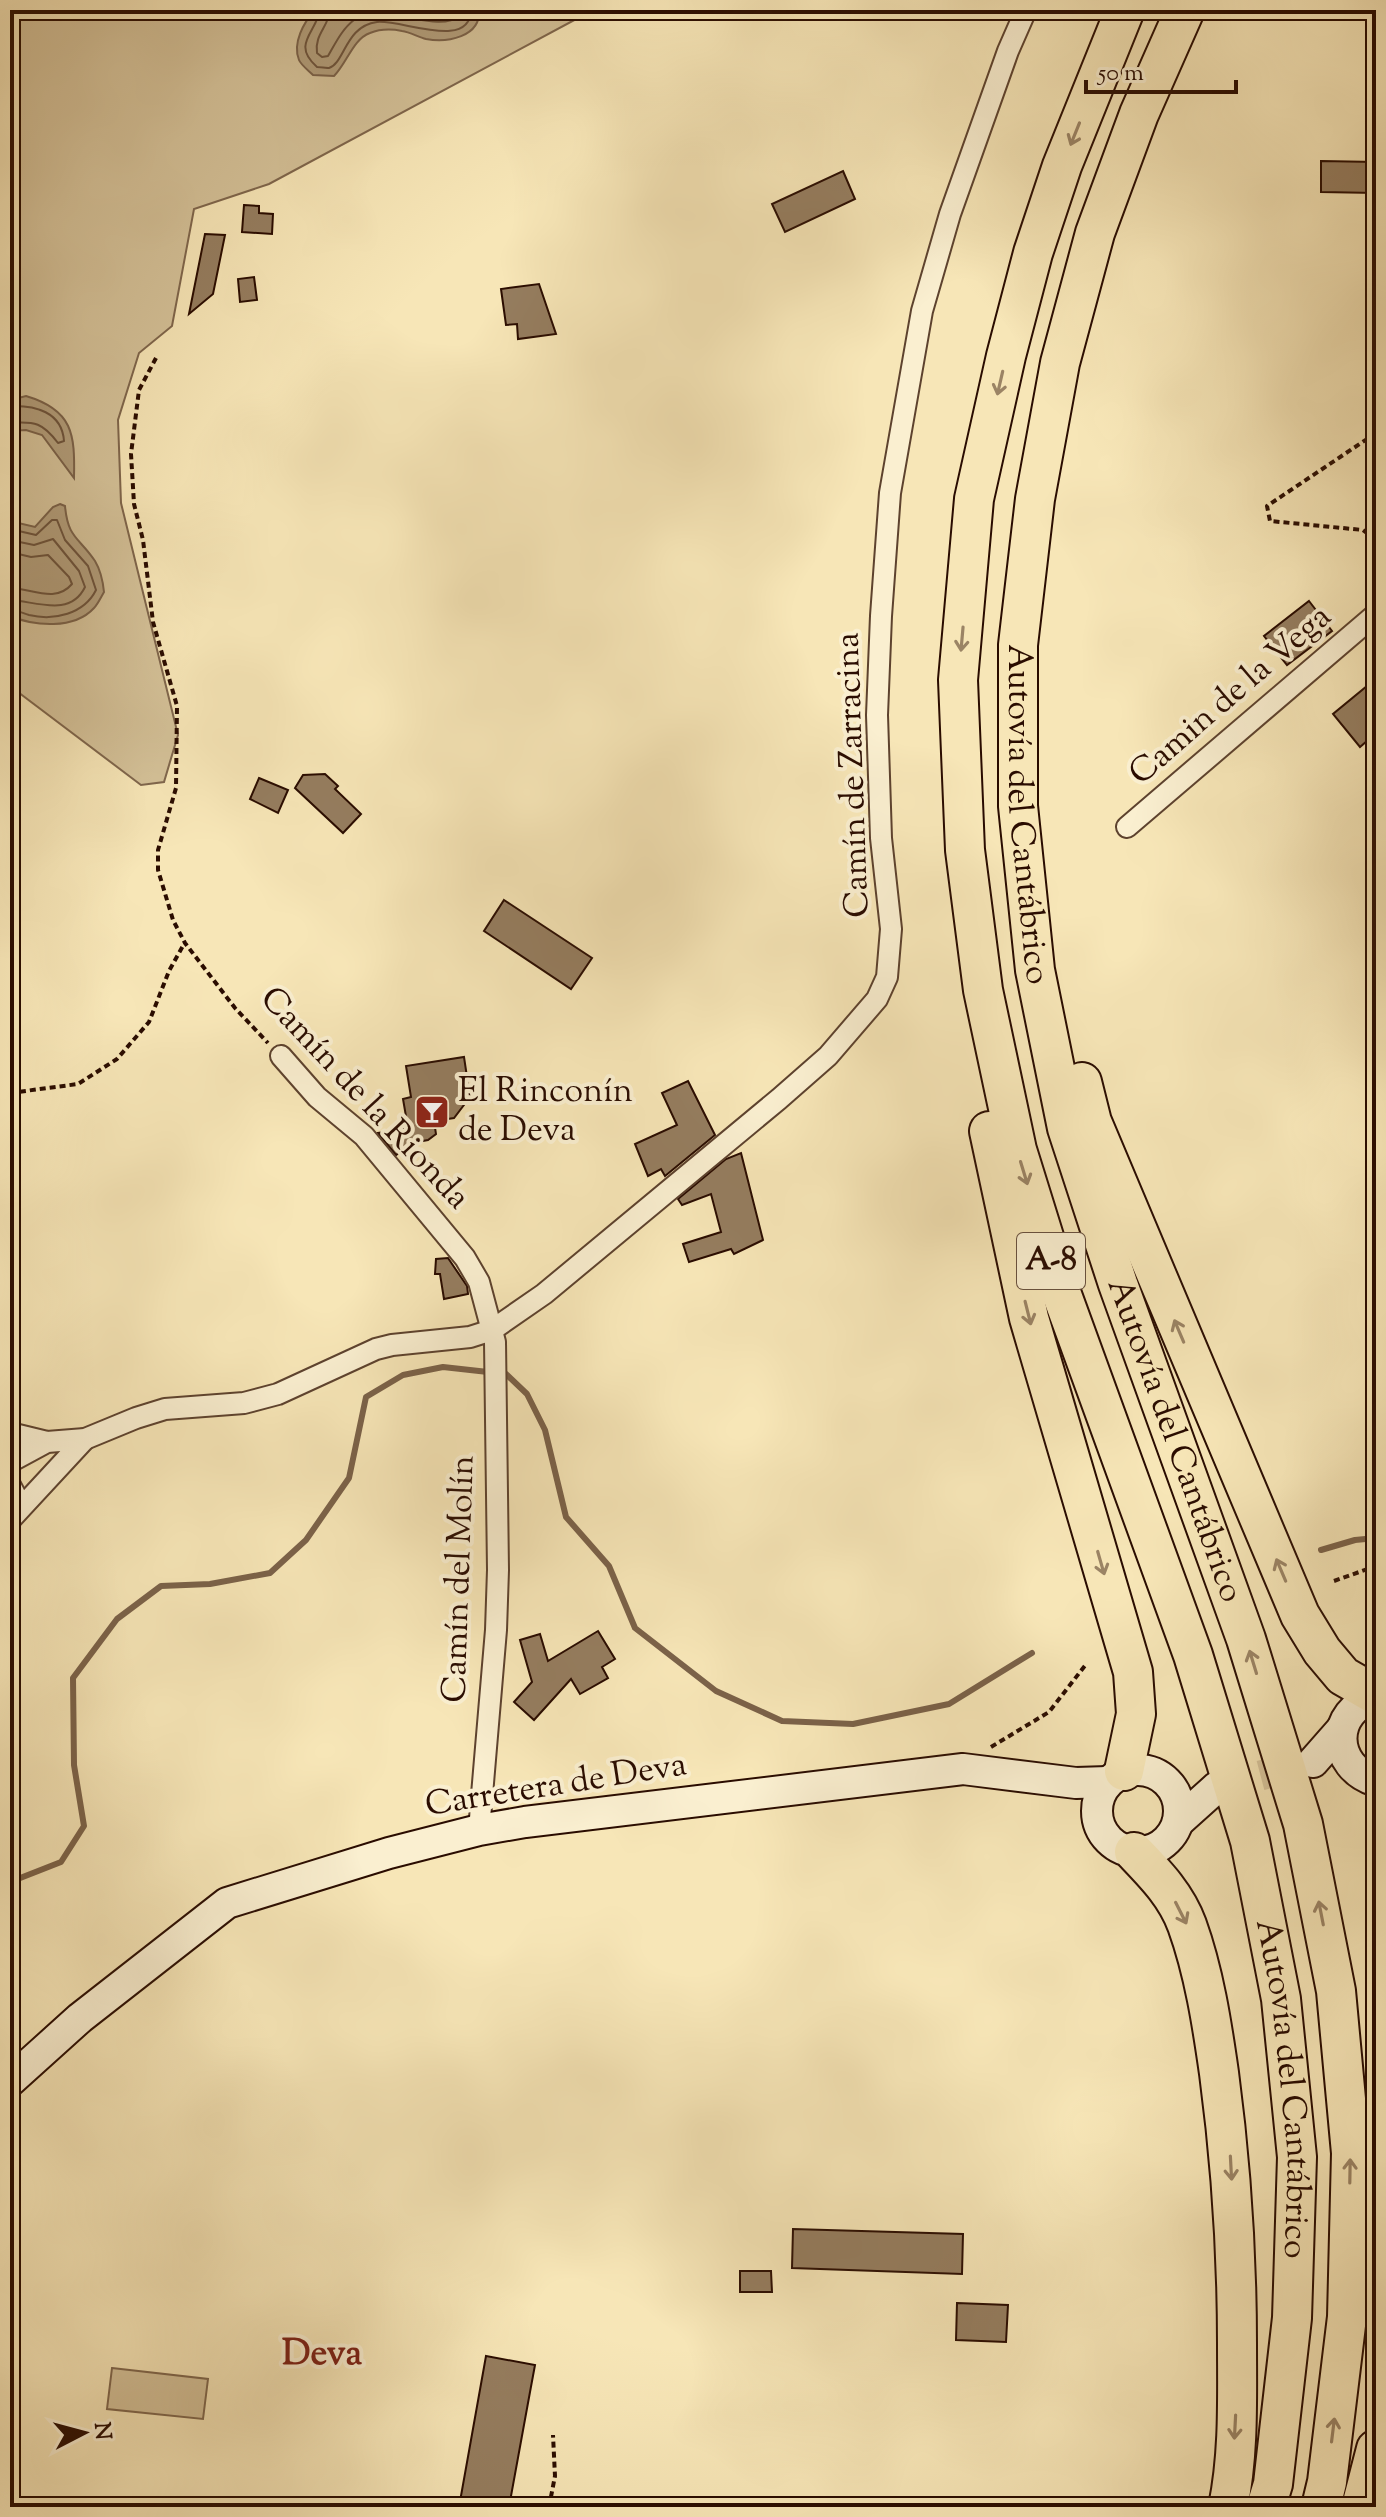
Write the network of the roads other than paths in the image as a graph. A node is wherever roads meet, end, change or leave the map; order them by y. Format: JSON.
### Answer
{"nodes":[{"id":1,"x":1026,"y":10,"type":"edge"},
{"id":2,"x":1125,"y":10,"type":"edge"},
{"id":3,"x":1185,"y":10,"type":"edge"},
{"id":4,"x":1139,"y":114,"type":"junction"},
{"id":5,"x":1376,"y":614,"type":"edge"},
{"id":6,"x":1127,"y":827,"type":"dead end"},
{"id":7,"x":965,"y":850,"type":"junction"},
{"id":8,"x":281,"y":1056,"type":"road end"},
{"id":9,"x":492,"y":1330,"type":"junction"},
{"id":10,"x":10,"y":1433,"type":"edge"},
{"id":11,"x":85,"y":1439,"type":"junction"},
{"id":12,"x":47,"y":1442,"type":"junction"},
{"id":13,"x":10,"y":1462,"type":"edge"},
{"id":14,"x":10,"y":1485,"type":"edge"},
{"id":15,"x":16,"y":1513,"type":"edge"},
{"id":16,"x":1376,"y":1696,"type":"edge"},
{"id":17,"x":1364,"y":1774,"type":"edge"},
{"id":18,"x":1039,"y":1776,"type":"junction"},
{"id":19,"x":1116,"y":1777,"type":"junction"},
{"id":20,"x":1169,"y":1783,"type":"junction"},
{"id":21,"x":1097,"y":1818,"type":"junction"},
{"id":22,"x":1178,"y":1822,"type":"junction"},
{"id":23,"x":479,"y":1830,"type":"junction"},
{"id":24,"x":1134,"y":1852,"type":"junction"},
{"id":25,"x":10,"y":2081,"type":"edge"},
{"id":26,"x":1376,"y":2449,"type":"edge"},
{"id":27,"x":1228,"y":2507,"type":"edge"},
{"id":28,"x":1266,"y":2507,"type":"edge"},
{"id":29,"x":1321,"y":2507,"type":"edge"},
{"id":30,"x":1361,"y":2507,"type":"edge"}],
"edges":[{"from":1,"to":9,"type":"street","name":"Camín de Zarracina"},
{"from":2,"to":7,"type":"highway","name":"Autovía del Cantábrico","number":"A-8","one_way":true},
{"from":3,"to":4,"type":"highway","name":"Autovía del Cantábrico","number":"A-8"},
{"from":16,"to":4,"type":"highway","one_way":true},
{"from":29,"to":4,"type":"highway","name":"Autovía del Cantábrico","number":"A-8","one_way":true},
{"from":5,"to":6,"type":"street","name":"Camin de la Vega"},
{"from":7,"to":19,"type":"highway","one_way":true},
{"from":7,"to":28,"type":"highway","name":"Autovía del Cantábrico","number":"A-8","one_way":true},
{"from":8,"to":9,"type":"street","name":"Camín de la Rionda"},
{"from":9,"to":11,"type":"street"},
{"from":9,"to":23,"type":"street","name":"Camín del Molín"},
{"from":10,"to":12,"type":"street"},
{"from":11,"to":12,"type":"street"},
{"from":11,"to":15,"type":"street"},
{"from":12,"to":13,"type":"street"},
{"from":14,"to":15,"type":"street"},
{"from":16,"to":17,"type":"street"},
{"from":18,"to":19,"type":"street","name":"Carretera de Deva"},
{"from":18,"to":21,"type":"street","name":"Carretera de Deva"},
{"from":18,"to":23,"type":"street","name":"Carretera de Deva"},
{"from":19,"to":20,"type":"street"},
{"from":19,"to":21,"type":"street"},
{"from":20,"to":22,"type":"street"},
{"from":20,"to":22,"type":"street"},
{"from":21,"to":24,"type":"street"},
{"from":22,"to":24,"type":"street"},
{"from":23,"to":25,"type":"street","name":"Carretera de Deva"},
{"from":24,"to":27,"type":"highway","one_way":true},
{"from":26,"to":30,"type":"highway"}]}
